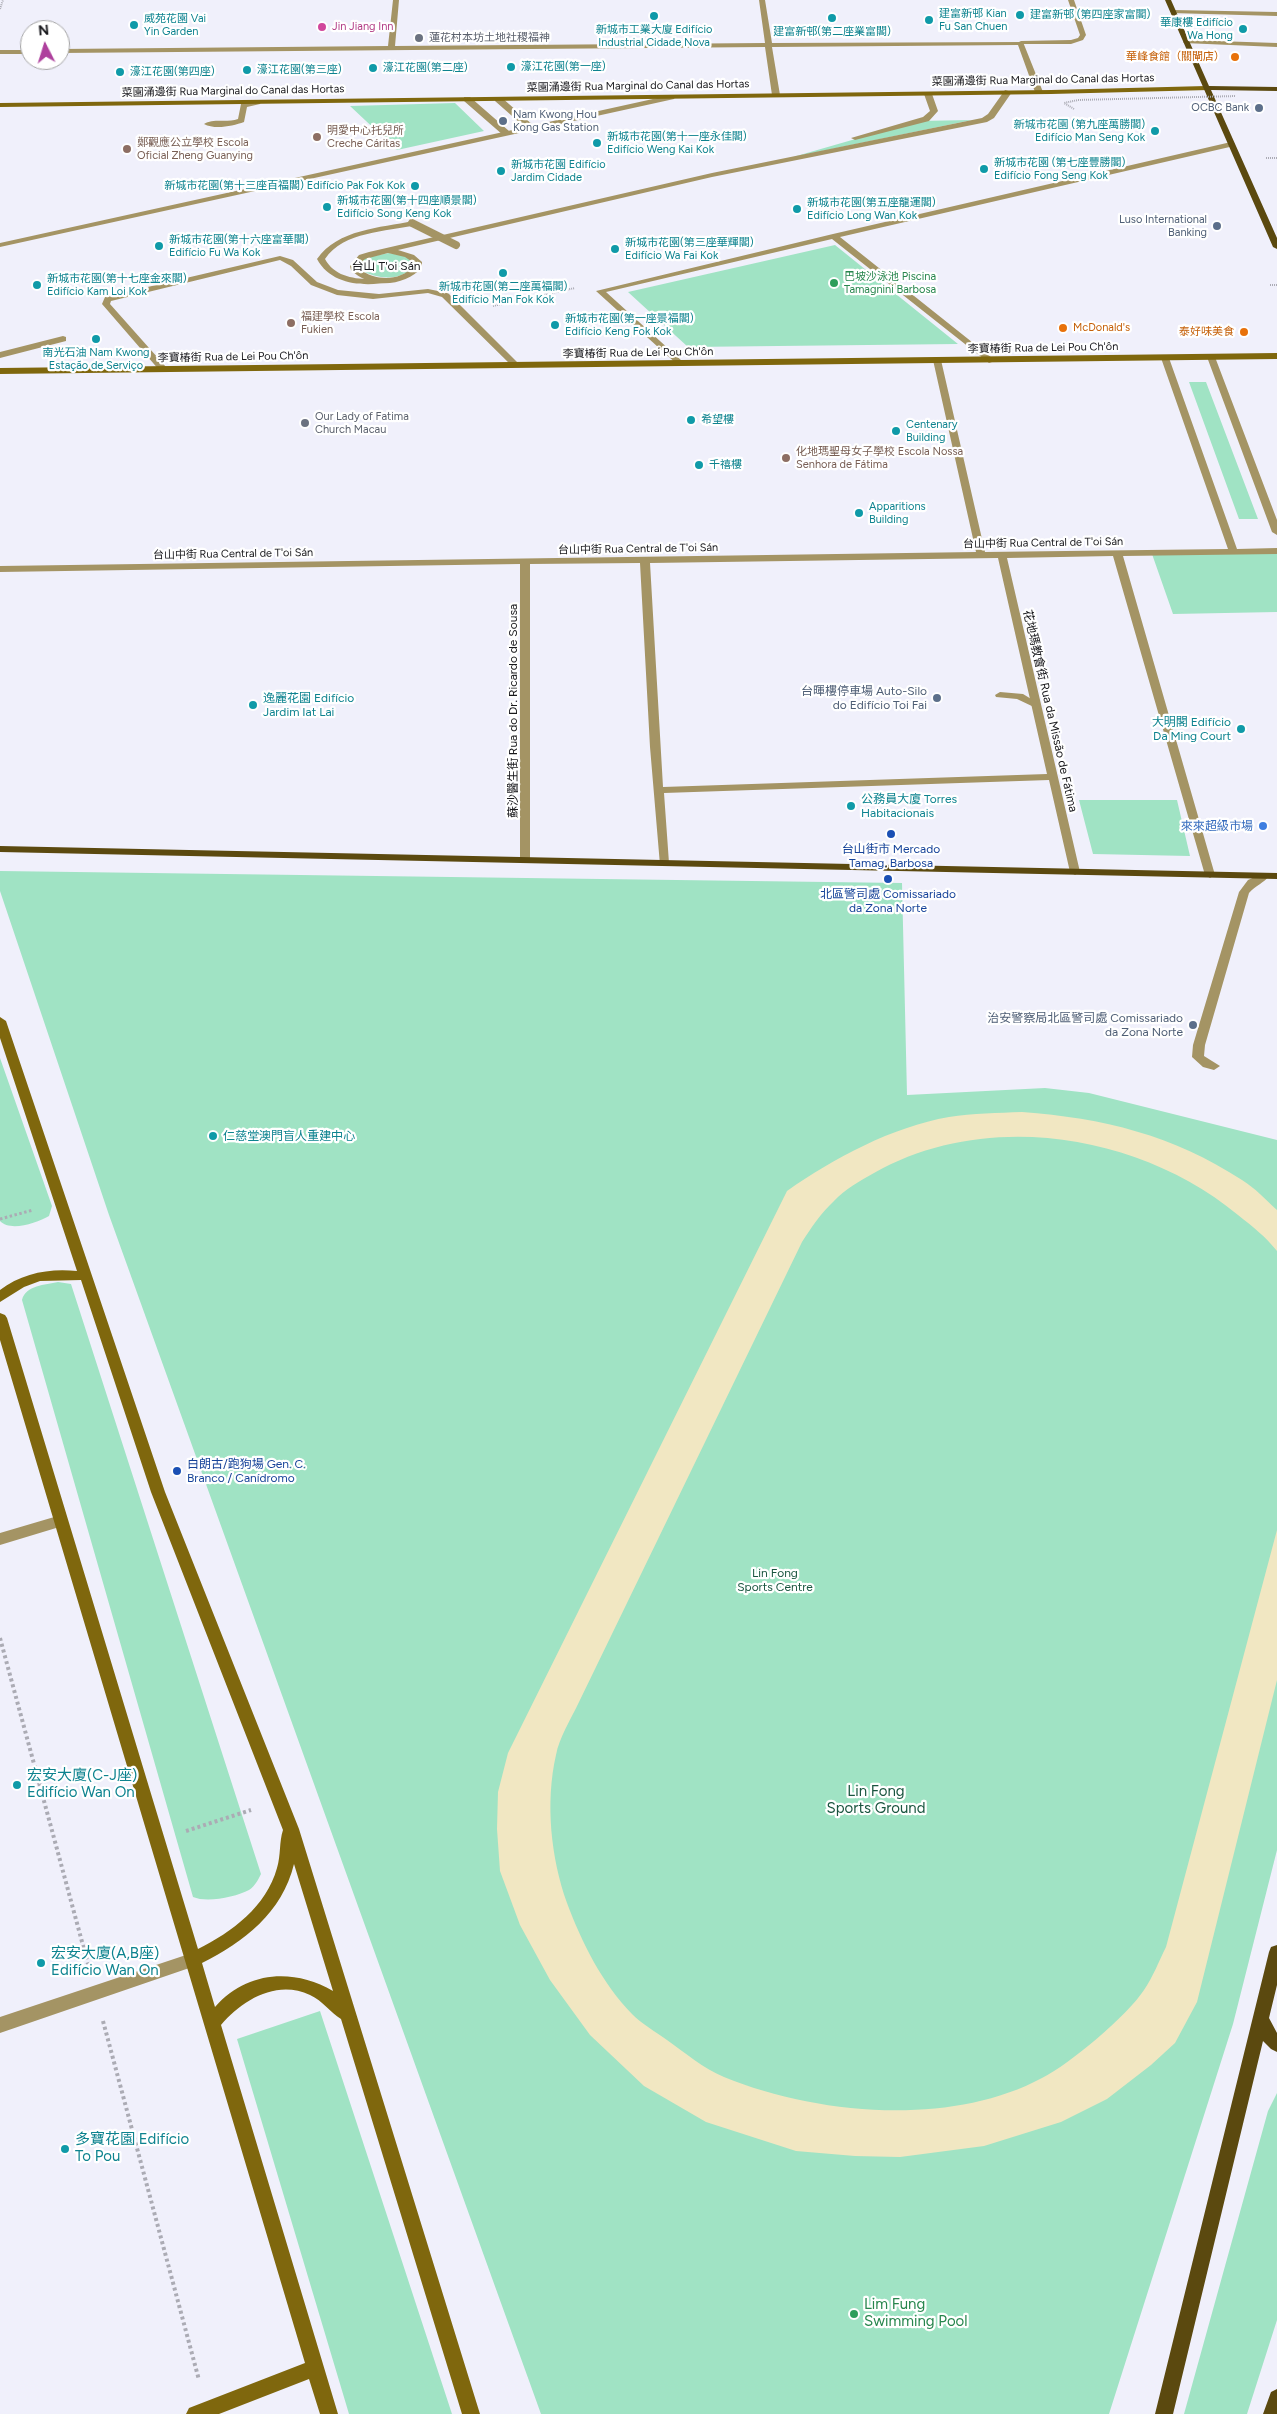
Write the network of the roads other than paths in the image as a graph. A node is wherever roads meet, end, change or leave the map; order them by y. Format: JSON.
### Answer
{"nodes":[{"id":1,"x":396,"y":0,"type":"edge"},
{"id":2,"x":762,"y":0,"type":"edge"},
{"id":3,"x":1070,"y":0,"type":"edge"},
{"id":4,"x":1168,"y":0,"type":"edge"},
{"id":5,"x":1173,"y":12,"type":"junction"},
{"id":6,"x":1277,"y":14,"type":"edge"},
{"id":7,"x":1186,"y":42,"type":"junction"},
{"id":8,"x":1021,"y":43,"type":"junction"},
{"id":9,"x":768,"y":44,"type":"junction"},
{"id":10,"x":1277,"y":45,"type":"edge"},
{"id":11,"x":391,"y":48,"type":"junction"},
{"id":12,"x":0,"y":52,"type":"edge"},
{"id":13,"x":20,"y":52,"type":"edge"},
{"id":14,"x":70,"y":52,"type":"edge"},
{"id":15,"x":1206,"y":88,"type":"junction"},
{"id":16,"x":1277,"y":88,"type":"edge"},
{"id":17,"x":1008,"y":92,"type":"junction"},
{"id":18,"x":1038,"y":92,"type":"junction"},
{"id":19,"x":928,"y":94,"type":"junction"},
{"id":20,"x":776,"y":95,"type":"junction"},
{"id":21,"x":671,"y":97,"type":"junction"},
{"id":22,"x":467,"y":99,"type":"junction"},
{"id":23,"x":498,"y":99,"type":"junction"},
{"id":24,"x":233,"y":102,"type":"junction"},
{"id":25,"x":257,"y":102,"type":"junction"},
{"id":26,"x":0,"y":105,"type":"edge"},
{"id":27,"x":244,"y":106,"type":"junction"},
{"id":28,"x":208,"y":124,"type":"dead end"},
{"id":29,"x":531,"y":128,"type":"junction"},
{"id":30,"x":506,"y":133,"type":"junction"},
{"id":31,"x":1231,"y":144,"type":"junction"},
{"id":32,"x":712,"y":175,"type":"junction"},
{"id":33,"x":833,"y":236,"type":"junction"},
{"id":34,"x":0,"y":245,"type":"edge"},
{"id":35,"x":456,"y":245,"type":"dead end"},
{"id":36,"x":1277,"y":247,"type":"edge"},
{"id":37,"x":378,"y":252,"type":"junction"},
{"id":38,"x":387,"y":280,"type":"junction"},
{"id":39,"x":409,"y":293,"type":"junction"},
{"id":40,"x":63,"y":339,"type":"dead end"},
{"id":41,"x":0,"y":354,"type":"edge"},
{"id":42,"x":1277,"y":356,"type":"edge"},
{"id":43,"x":1210,"y":357,"type":"junction"},
{"id":44,"x":1165,"y":358,"type":"junction"},
{"id":45,"x":937,"y":360,"type":"junction"},
{"id":46,"x":989,"y":360,"type":"junction"},
{"id":47,"x":679,"y":363,"type":"junction"},
{"id":48,"x":516,"y":365,"type":"junction"},
{"id":49,"x":163,"y":369,"type":"junction"},
{"id":50,"x":0,"y":371,"type":"edge"},
{"id":51,"x":1277,"y":532,"type":"edge"},
{"id":52,"x":1277,"y":551,"type":"edge"},
{"id":53,"x":1233,"y":552,"type":"junction"},
{"id":54,"x":1116,"y":553,"type":"junction"},
{"id":55,"x":981,"y":555,"type":"junction"},
{"id":56,"x":1002,"y":555,"type":"junction"},
{"id":57,"x":645,"y":560,"type":"junction"},
{"id":58,"x":525,"y":561,"type":"junction"},
{"id":59,"x":0,"y":569,"type":"edge"},
{"id":60,"x":1031,"y":684,"type":"junction"},
{"id":61,"x":1036,"y":705,"type":"junction"},
{"id":62,"x":1053,"y":777,"type":"junction"},
{"id":63,"x":658,"y":790,"type":"junction"},
{"id":64,"x":0,"y":849,"type":"edge"},
{"id":65,"x":524,"y":860,"type":"junction"},
{"id":66,"x":664,"y":863,"type":"junction"},
{"id":67,"x":1075,"y":872,"type":"junction"},
{"id":68,"x":1210,"y":875,"type":"junction"},
{"id":69,"x":1233,"y":876,"type":"junction"},
{"id":70,"x":1264,"y":876,"type":"junction"},
{"id":71,"x":1277,"y":876,"type":"edge"},
{"id":72,"x":1244,"y":892,"type":"junction"},
{"id":73,"x":0,"y":1021,"type":"edge"},
{"id":74,"x":1214,"y":1066,"type":"dead end"},
{"id":75,"x":86,"y":1276,"type":"junction"},
{"id":76,"x":0,"y":1297,"type":"edge"},
{"id":77,"x":0,"y":1318,"type":"edge"},
{"id":78,"x":61,"y":1521,"type":"junction"},
{"id":79,"x":0,"y":1539,"type":"edge"},
{"id":80,"x":291,"y":1829,"type":"junction"},
{"id":81,"x":1277,"y":1952,"type":"edge"},
{"id":82,"x":192,"y":1960,"type":"junction"},
{"id":83,"x":1261,"y":2018,"type":"junction"},
{"id":84,"x":350,"y":2019,"type":"junction"},
{"id":85,"x":212,"y":2023,"type":"junction"},
{"id":86,"x":0,"y":2025,"type":"edge"},
{"id":87,"x":1277,"y":2044,"type":"edge"},
{"id":88,"x":315,"y":2368,"type":"junction"},
{"id":89,"x":1277,"y":2398,"type":"edge"},
{"id":90,"x":201,"y":2412,"type":"edge"},
{"id":91,"x":329,"y":2414,"type":"edge"},
{"id":92,"x":471,"y":2414,"type":"edge"},
{"id":93,"x":1164,"y":2414,"type":"edge"},
{"id":94,"x":1272,"y":2414,"type":"edge"}],
"edges":[{"from":1,"to":11,"type":"street"},
{"from":2,"to":9,"type":"street"},
{"from":3,"to":8,"type":"street"},
{"from":4,"to":5,"type":"main road"},
{"from":5,"to":6,"type":"street"},
{"from":5,"to":7,"type":"main road"},
{"from":7,"to":10,"type":"street"},
{"from":7,"to":15,"type":"main road"},
{"from":8,"to":9,"type":"street"},
{"from":8,"to":18,"type":"street"},
{"from":9,"to":11,"type":"street"},
{"from":9,"to":20,"type":"street"},
{"from":11,"to":14,"type":"street"},
{"from":12,"to":13,"type":"street"},
{"from":15,"to":16,"type":"main road","name":"菜園涌邊街 Rua Marginal do Canal das Hortas"},
{"from":15,"to":18,"type":"street","name":"菜園涌邊街 Rua Marginal do Canal das Hortas"},
{"from":15,"to":31,"type":"main road"},
{"from":17,"to":18,"type":"street","name":"菜園涌邊街 Rua Marginal do Canal das Hortas"},
{"from":17,"to":19,"type":"street","name":"菜園涌邊街 Rua Marginal do Canal das Hortas"},
{"from":17,"to":32,"type":"street"},
{"from":19,"to":20,"type":"street","name":"菜園涌邊街 Rua Marginal do Canal das Hortas"},
{"from":19,"to":32,"type":"street"},
{"from":20,"to":21,"type":"street","name":"菜園涌邊街 Rua Marginal do Canal das Hortas"},
{"from":21,"to":23,"type":"street","name":"菜園涌邊街 Rua Marginal do Canal das Hortas"},
{"from":21,"to":29,"type":"street"},
{"from":22,"to":23,"type":"street","name":"菜園涌邊街 Rua Marginal do Canal das Hortas"},
{"from":22,"to":25,"type":"street","name":"菜園涌邊街 Rua Marginal do Canal das Hortas"},
{"from":22,"to":30,"type":"street"},
{"from":23,"to":29,"type":"street"},
{"from":24,"to":25,"type":"street","name":"菜園涌邊街 Rua Marginal do Canal das Hortas"},
{"from":24,"to":26,"type":"street","name":"菜園涌邊街 Rua Marginal do Canal das Hortas"},
{"from":24,"to":27,"type":"street"},
{"from":25,"to":27,"type":"street"},
{"from":27,"to":28,"type":"street"},
{"from":29,"to":30,"type":"street"},
{"from":30,"to":34,"type":"street"},
{"from":31,"to":33,"type":"street"},
{"from":31,"to":36,"type":"main road"},
{"from":32,"to":37,"type":"street"},
{"from":33,"to":46,"type":"street"},
{"from":33,"to":47,"type":"street"},
{"from":35,"to":38,"type":"street","bridge":true},
{"from":37,"to":38,"type":"street"},
{"from":37,"to":38,"type":"street"},
{"from":38,"to":39,"type":"street"},
{"from":39,"to":48,"type":"street"},
{"from":39,"to":49,"type":"street"},
{"from":40,"to":41,"type":"street"},
{"from":42,"to":43,"type":"street","name":"李寶椿街 Rua de Lei Pou Ch'ôn"},
{"from":43,"to":44,"type":"street","name":"李寶椿街 Rua de Lei Pou Ch'ôn"},
{"from":43,"to":51,"type":"street"},
{"from":44,"to":46,"type":"street","name":"李寶椿街 Rua de Lei Pou Ch'ôn"},
{"from":44,"to":53,"type":"street"},
{"from":45,"to":46,"type":"street","name":"李寶椿街 Rua de Lei Pou Ch'ôn"},
{"from":45,"to":47,"type":"street","name":"李寶椿街 Rua de Lei Pou Ch'ôn"},
{"from":45,"to":55,"type":"street"},
{"from":47,"to":48,"type":"street","name":"李寶椿街 Rua de Lei Pou Ch'ôn"},
{"from":48,"to":49,"type":"street","name":"李寶椿街 Rua de Lei Pou Ch'ôn"},
{"from":49,"to":50,"type":"street","name":"李寶椿街 Rua de Lei Pou Ch'ôn"},
{"from":52,"to":53,"type":"street","name":"台山中街 Rua Central de T'oi Sán"},
{"from":53,"to":54,"type":"street","name":"台山中街 Rua Central de T'oi Sán"},
{"from":54,"to":56,"type":"street","name":"台山中街 Rua Central de T'oi Sán"},
{"from":54,"to":68,"type":"street"},
{"from":55,"to":56,"type":"street","name":"台山中街 Rua Central de T'oi Sán"},
{"from":55,"to":57,"type":"street","name":"台山中街 Rua Central de T'oi Sán"},
{"from":56,"to":60,"type":"street","name":"花地瑪教會街 Rua da Missão de Fátima"},
{"from":57,"to":58,"type":"street","name":"台山中街 Rua Central de T'oi Sán"},
{"from":57,"to":63,"type":"street"},
{"from":58,"to":59,"type":"street","name":"台山中街 Rua Central de T'oi Sán"},
{"from":58,"to":65,"type":"street","name":"蘇沙醫生街 Rua do Dr. Ricardo de Sousa"},
{"from":60,"to":61,"type":"street","name":"花地瑪教會街 Rua da Missão de Fátima"},
{"from":60,"to":61,"type":"street"},
{"from":61,"to":62,"type":"street","name":"花地瑪教會街 Rua da Missão de Fátima"},
{"from":62,"to":63,"type":"street"},
{"from":62,"to":67,"type":"street","name":"花地瑪教會街 Rua da Missão de Fátima"},
{"from":63,"to":66,"type":"street"},
{"from":64,"to":65,"type":"main road"},
{"from":65,"to":66,"type":"main road"},
{"from":66,"to":67,"type":"main road"},
{"from":67,"to":68,"type":"main road"},
{"from":68,"to":69,"type":"main road"},
{"from":69,"to":70,"type":"main road"},
{"from":69,"to":72,"type":"street"},
{"from":70,"to":71,"type":"main road"},
{"from":70,"to":72,"type":"street"},
{"from":72,"to":74,"type":"street"},
{"from":73,"to":75,"type":"street"},
{"from":75,"to":76,"type":"street"},
{"from":75,"to":80,"type":"street"},
{"from":77,"to":78,"type":"street"},
{"from":78,"to":79,"type":"street"},
{"from":78,"to":82,"type":"street"},
{"from":80,"to":82,"type":"street"},
{"from":80,"to":84,"type":"street"},
{"from":81,"to":83,"type":"main road"},
{"from":82,"to":85,"type":"street"},
{"from":82,"to":86,"type":"street"},
{"from":83,"to":87,"type":"main road"},
{"from":83,"to":93,"type":"main road"},
{"from":84,"to":85,"type":"street"},
{"from":84,"to":92,"type":"street"},
{"from":85,"to":88,"type":"street"},
{"from":88,"to":90,"type":"street"},
{"from":88,"to":91,"type":"street"},
{"from":89,"to":94,"type":"main road"}]}
